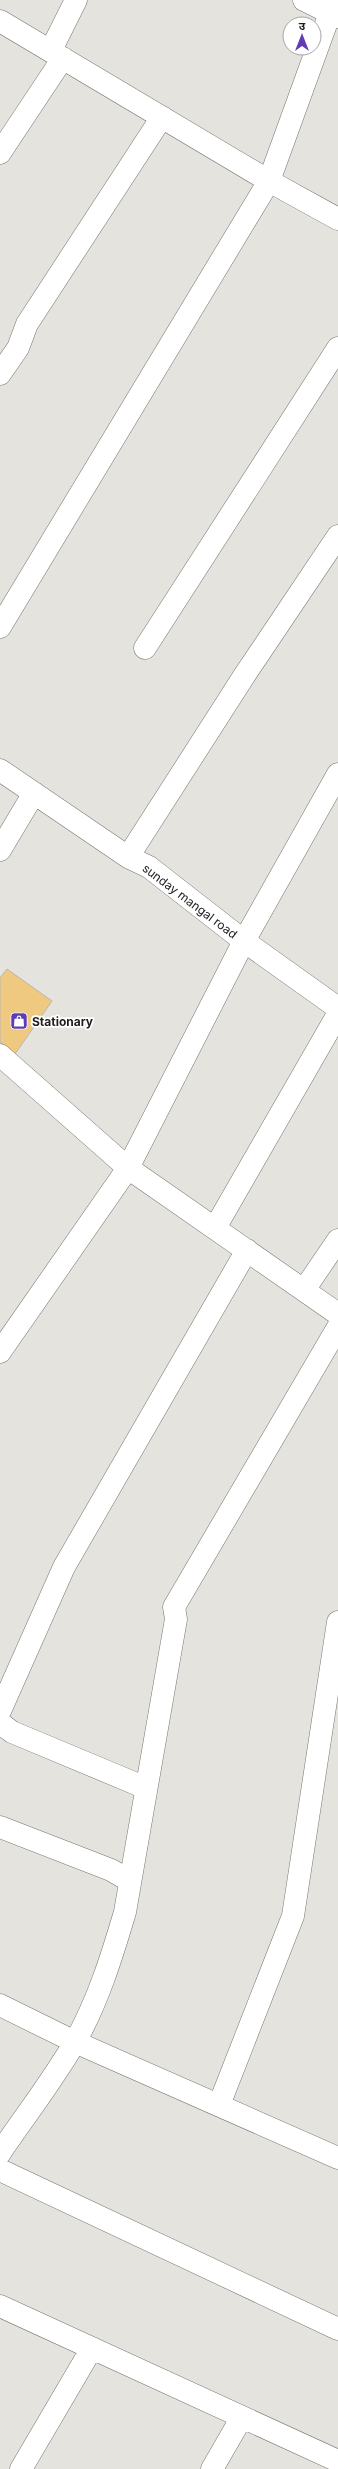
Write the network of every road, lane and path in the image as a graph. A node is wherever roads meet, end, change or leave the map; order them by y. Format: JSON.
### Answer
{"nodes":[{"id":1,"x":76,"y":0,"type":"edge"},
{"id":2,"x":304,"y":0,"type":"edge"},
{"id":3,"x":335,"y":10,"type":"edge"},
{"id":4,"x":0,"y":21,"type":"edge"},
{"id":5,"x":57,"y":54,"type":"junction"},
{"id":6,"x":162,"y":117,"type":"junction"},
{"id":7,"x":0,"y":152,"type":"edge"},
{"id":8,"x":269,"y":182,"type":"junction"},
{"id":9,"x":338,"y":220,"type":"edge"},
{"id":10,"x":338,"y":348,"type":"edge"},
{"id":11,"x":0,"y":374,"type":"edge"},
{"id":12,"x":338,"y":536,"type":"edge"},
{"id":13,"x":0,"y":627,"type":"edge"},
{"id":14,"x":145,"y":648,"type":"dead end"},
{"id":15,"x":0,"y":770,"type":"edge"},
{"id":16,"x":338,"y":774,"type":"edge"},
{"id":17,"x":34,"y":793,"type":"junction"},
{"id":18,"x":0,"y":850,"type":"edge"},
{"id":19,"x":128,"y":857,"type":"junction"},
{"id":20,"x":244,"y":941,"type":"junction"},
{"id":21,"x":338,"y":1008,"type":"edge"},
{"id":22,"x":338,"y":1014,"type":"edge"},
{"id":23,"x":0,"y":1055,"type":"edge"},
{"id":24,"x":128,"y":1168,"type":"junction"},
{"id":25,"x":215,"y":1228,"type":"junction"},
{"id":26,"x":338,"y":1240,"type":"edge"},
{"id":27,"x":246,"y":1250,"type":"junction"},
{"id":28,"x":304,"y":1290,"type":"junction"},
{"id":29,"x":338,"y":1314,"type":"edge"},
{"id":30,"x":338,"y":1327,"type":"edge"},
{"id":31,"x":0,"y":1352,"type":"edge"},
{"id":32,"x":338,"y":1622,"type":"edge"},
{"id":33,"x":0,"y":1711,"type":"edge"},
{"id":34,"x":0,"y":1723,"type":"edge"},
{"id":35,"x":146,"y":1788,"type":"junction"},
{"id":36,"x":0,"y":1827,"type":"edge"},
{"id":37,"x":130,"y":1881,"type":"junction"},
{"id":38,"x":0,"y":2005,"type":"edge"},
{"id":39,"x":75,"y":2042,"type":"junction"},
{"id":40,"x":219,"y":2106,"type":"junction"},
{"id":41,"x":0,"y":2153,"type":"edge"},
{"id":42,"x":338,"y":2158,"type":"edge"},
{"id":43,"x":0,"y":2170,"type":"edge"},
{"id":44,"x":0,"y":2306,"type":"edge"},
{"id":45,"x":338,"y":2329,"type":"edge"},
{"id":46,"x":92,"y":2348,"type":"junction"},
{"id":47,"x":242,"y":2417,"type":"junction"},
{"id":48,"x":338,"y":2461,"type":"edge"},
{"id":49,"x":21,"y":2469,"type":"edge"},
{"id":50,"x":212,"y":2469,"type":"edge"}],
"edges":[{"from":1,"to":5,"type":"street"},
{"from":2,"to":3,"type":"street"},
{"from":3,"to":8,"type":"street"},
{"from":4,"to":5,"type":"street"},
{"from":5,"to":6,"type":"street"},
{"from":5,"to":7,"type":"street"},
{"from":6,"to":8,"type":"street"},
{"from":6,"to":11,"type":"street"},
{"from":8,"to":9,"type":"street"},
{"from":8,"to":13,"type":"street"},
{"from":10,"to":14,"type":"street"},
{"from":12,"to":19,"type":"street"},
{"from":15,"to":17,"type":"street","name":"sunday mangal road"},
{"from":16,"to":20,"type":"street"},
{"from":17,"to":18,"type":"street"},
{"from":17,"to":19,"type":"street","name":"sunday mangal road"},
{"from":19,"to":20,"type":"street","name":"sunday mangal road"},
{"from":20,"to":21,"type":"street","name":"sunday mangal road"},
{"from":20,"to":24,"type":"street"},
{"from":22,"to":25,"type":"street"},
{"from":23,"to":24,"type":"street"},
{"from":24,"to":25,"type":"street"},
{"from":24,"to":31,"type":"street"},
{"from":25,"to":27,"type":"street"},
{"from":26,"to":28,"type":"street"},
{"from":27,"to":28,"type":"street"},
{"from":27,"to":33,"type":"street"},
{"from":28,"to":29,"type":"street"},
{"from":30,"to":35,"type":"street"},
{"from":32,"to":40,"type":"street"},
{"from":34,"to":35,"type":"street"},
{"from":35,"to":37,"type":"street"},
{"from":36,"to":37,"type":"street"},
{"from":37,"to":39,"type":"street"},
{"from":38,"to":39,"type":"street"},
{"from":39,"to":40,"type":"street"},
{"from":39,"to":41,"type":"street"},
{"from":40,"to":42,"type":"street"},
{"from":43,"to":45,"type":"street"},
{"from":44,"to":46,"type":"street"},
{"from":46,"to":47,"type":"street"},
{"from":46,"to":49,"type":"street"},
{"from":47,"to":48,"type":"street"},
{"from":47,"to":50,"type":"street"}]}
